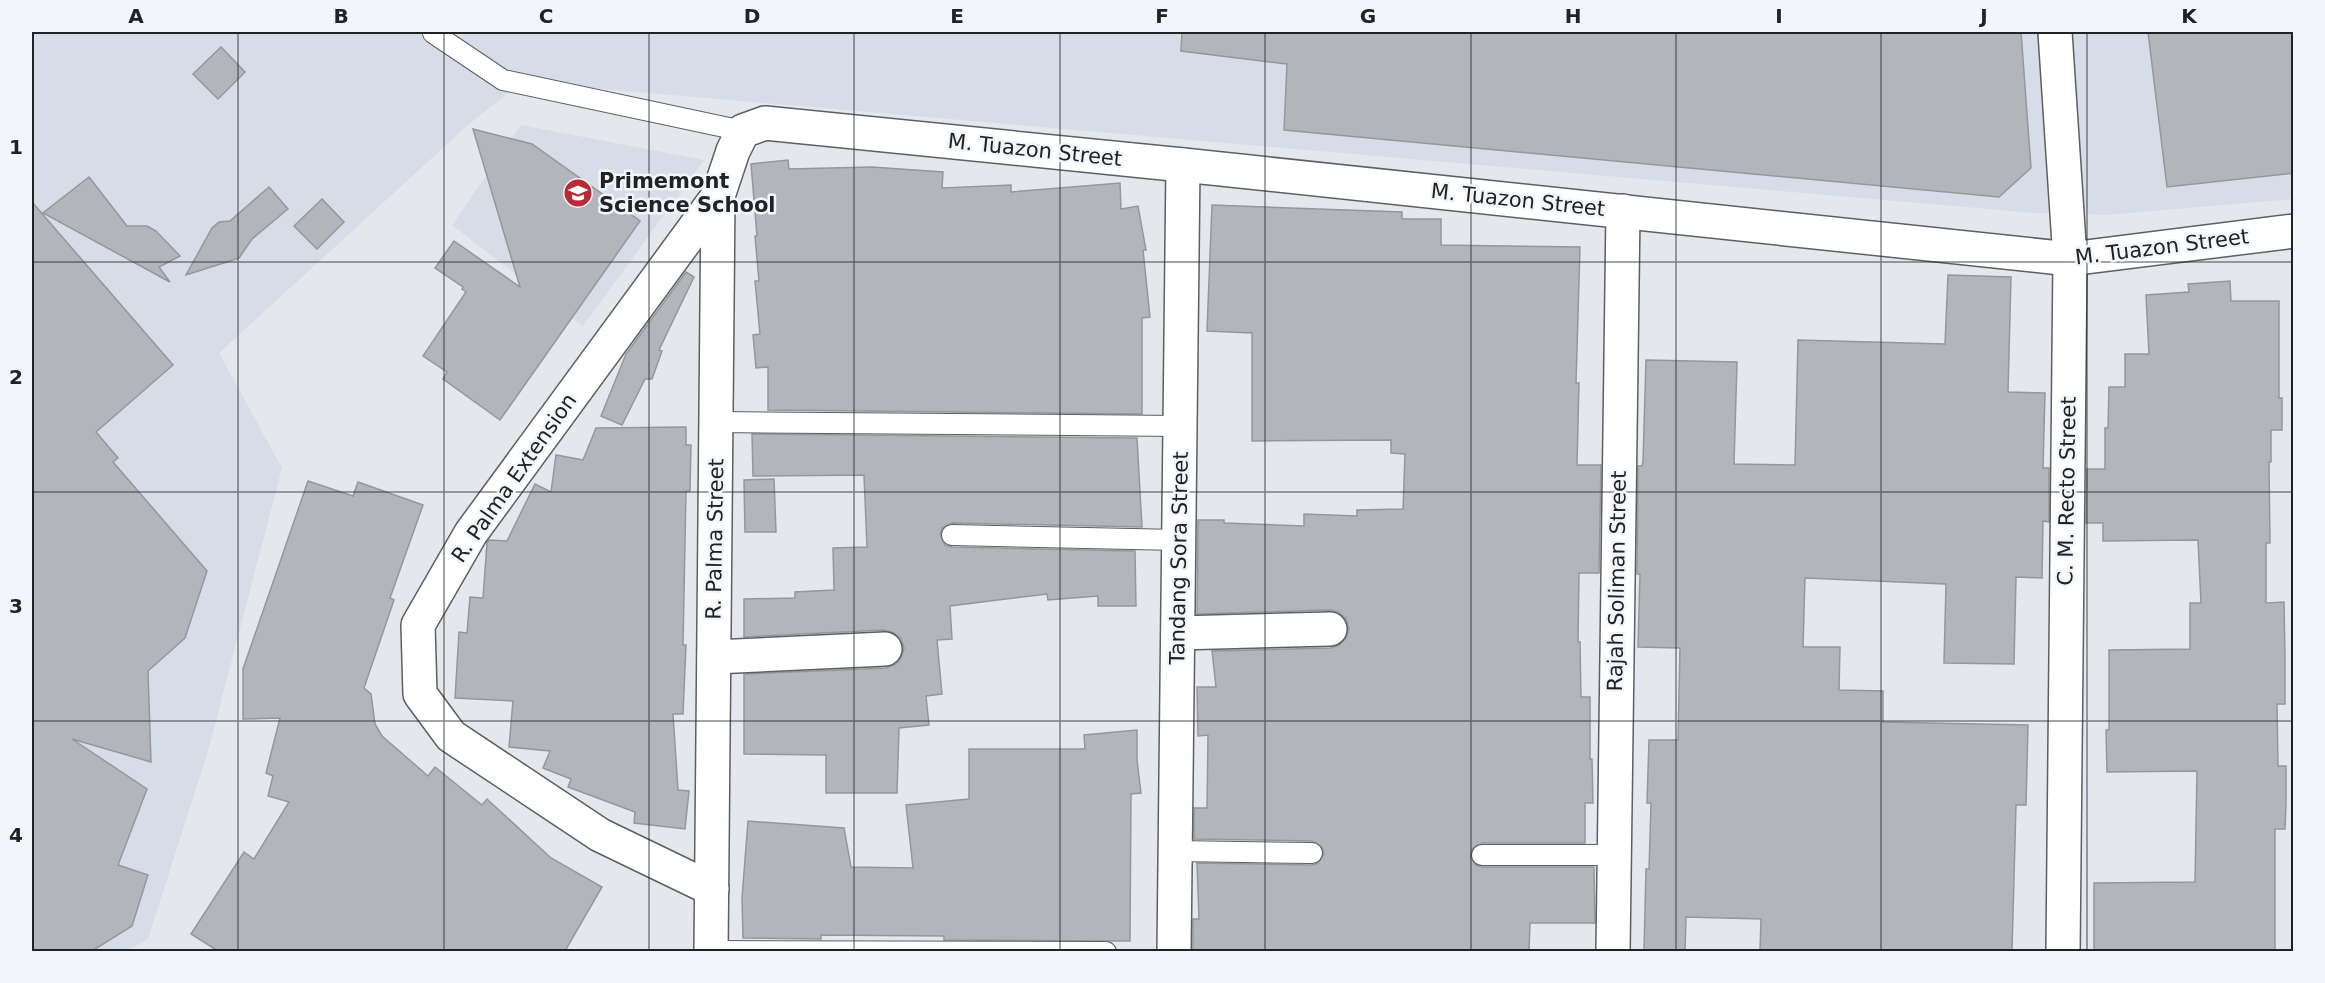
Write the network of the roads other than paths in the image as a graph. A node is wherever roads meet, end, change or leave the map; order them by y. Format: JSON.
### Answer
{"nodes":[{"id":1,"x":2055,"y":32,"type":"edge"},
{"id":2,"x":433,"y":33,"type":"dead end"},
{"id":3,"x":743,"y":131,"type":"junction"},
{"id":4,"x":1183,"y":165,"type":"junction"},
{"id":5,"x":718,"y":196,"type":"junction"},
{"id":6,"x":1623,"y":211,"type":"junction"},
{"id":7,"x":2294,"y":231,"type":"edge"},
{"id":8,"x":2070,"y":259,"type":"junction"},
{"id":9,"x":717,"y":422,"type":"junction"},
{"id":10,"x":1180,"y":426,"type":"junction"},
{"id":11,"x":952,"y":535,"type":"dead end"},
{"id":12,"x":1178,"y":540,"type":"junction"},
{"id":13,"x":1330,"y":629,"type":"dead end"},
{"id":14,"x":1178,"y":633,"type":"junction"},
{"id":15,"x":885,"y":649,"type":"dead end"},
{"id":16,"x":714,"y":657,"type":"junction"},
{"id":17,"x":1175,"y":851,"type":"junction"},
{"id":18,"x":1312,"y":853,"type":"dead end"},
{"id":19,"x":1482,"y":855,"type":"dead end"},
{"id":20,"x":1613,"y":855,"type":"junction"},
{"id":21,"x":712,"y":889,"type":"junction"},
{"id":22,"x":711,"y":951,"type":"edge"},
{"id":23,"x":1106,"y":951,"type":"edge"},
{"id":24,"x":1174,"y":951,"type":"edge"},
{"id":25,"x":1613,"y":951,"type":"edge"},
{"id":26,"x":2063,"y":951,"type":"edge"}],
"edges":[{"from":1,"to":8,"type":"street","name":"C. M. Recto Street"},
{"from":2,"to":3,"type":"lane"},
{"from":3,"to":4,"type":"street","name":"M. Tuazon Street"},
{"from":3,"to":5,"type":"street","name":"R. Palma Street"},
{"from":4,"to":6,"type":"street","name":"M. Tuazon Street"},
{"from":4,"to":10,"type":"street","name":"Tandang Sora Street"},
{"from":5,"to":9,"type":"street","name":"R. Palma Street"},
{"from":5,"to":21,"type":"street","name":"R. Palma Extension"},
{"from":6,"to":8,"type":"street","name":"M. Tuazon Street"},
{"from":6,"to":20,"type":"street","name":"Rajah Soliman Street"},
{"from":7,"to":8,"type":"street","name":"M. Tuazon Street"},
{"from":8,"to":26,"type":"street","name":"C. M. Recto Street"},
{"from":9,"to":10,"type":"lane"},
{"from":9,"to":16,"type":"street","name":"R. Palma Street"},
{"from":10,"to":12,"type":"street","name":"Tandang Sora Street"},
{"from":11,"to":12,"type":"lane"},
{"from":12,"to":14,"type":"street","name":"Tandang Sora Street"},
{"from":13,"to":14,"type":"street"},
{"from":14,"to":17,"type":"street","name":"Tandang Sora Street"},
{"from":15,"to":16,"type":"street"},
{"from":16,"to":21,"type":"street","name":"R. Palma Street"},
{"from":17,"to":18,"type":"lane"},
{"from":17,"to":24,"type":"street","name":"Tandang Sora Street"},
{"from":19,"to":20,"type":"lane"},
{"from":20,"to":25,"type":"street","name":"Rajah Soliman Street"},
{"from":21,"to":22,"type":"street","name":"R. Palma Street"},
{"from":22,"to":23,"type":"lane"}]}
